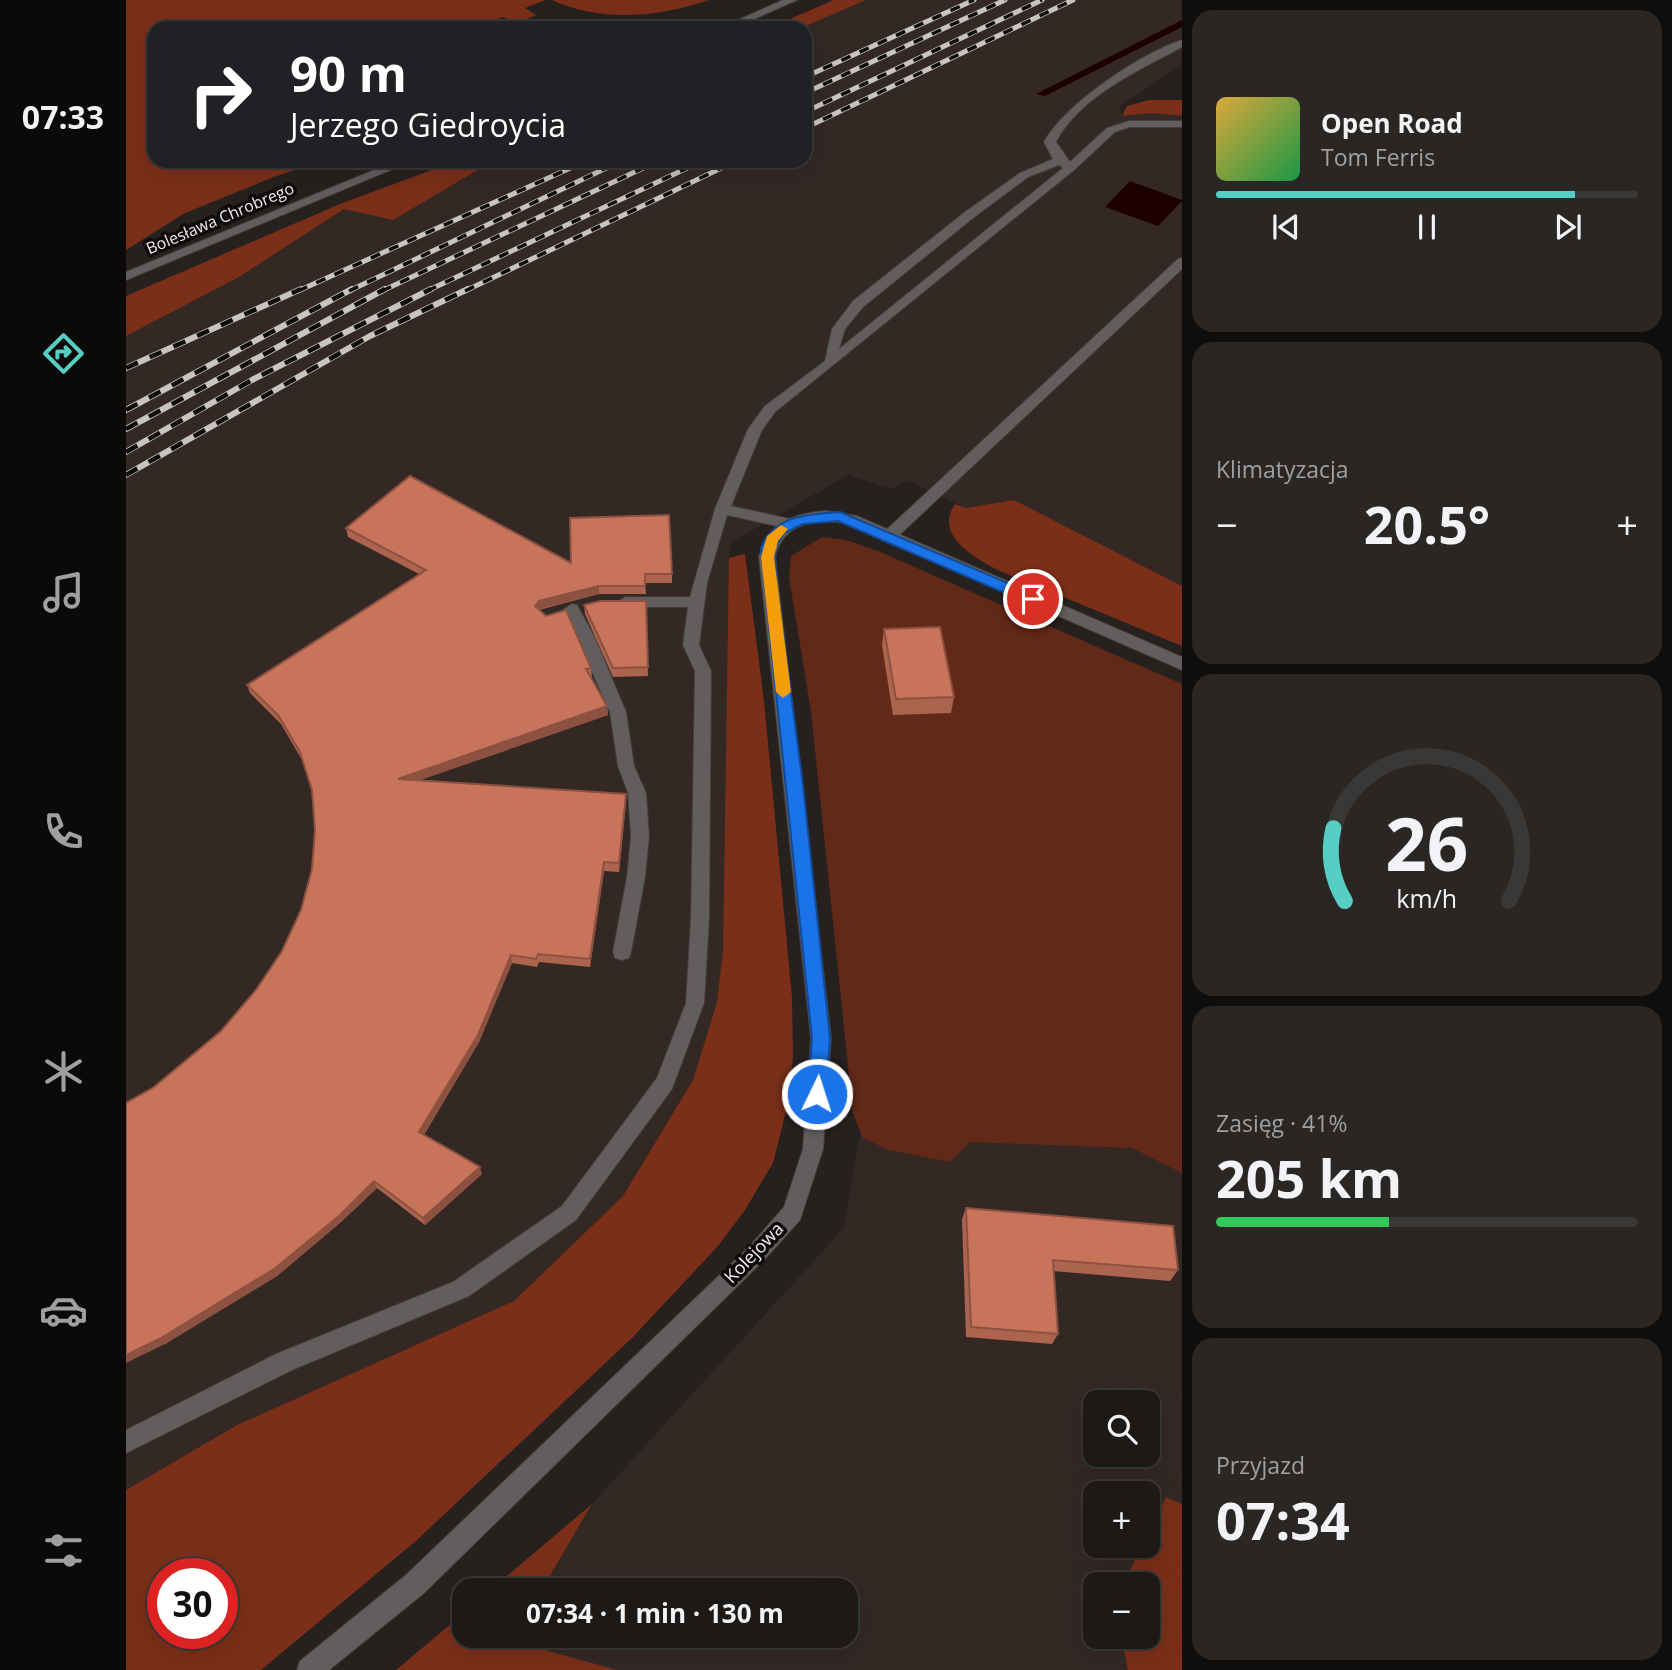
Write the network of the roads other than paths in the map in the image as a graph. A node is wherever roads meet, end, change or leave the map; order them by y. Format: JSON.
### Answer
{"nodes":[{"id":1,"x":792,"y":0,"type":"edge"},
{"id":2,"x":742,"y":21,"type":"edge"},
{"id":3,"x":1182,"y":43,"type":"edge"},
{"id":4,"x":1182,"y":124,"type":"edge"},
{"id":5,"x":1065,"y":164,"type":"junction"},
{"id":6,"x":390,"y":168,"type":"edge"},
{"id":7,"x":1182,"y":262,"type":"edge"},
{"id":8,"x":126,"y":276,"type":"edge"},
{"id":9,"x":831,"y":360,"type":"junction"},
{"id":10,"x":722,"y":509,"type":"junction"},
{"id":11,"x":790,"y":524,"type":"junction"},
{"id":12,"x":888,"y":537,"type":"junction"},
{"id":13,"x":613,"y":602,"type":"edge"},
{"id":14,"x":696,"y":602,"type":"junction"},
{"id":15,"x":590,"y":604,"type":"edge"},
{"id":16,"x":1182,"y":664,"type":"edge"},
{"id":17,"x":622,"y":952,"type":"dead end"},
{"id":18,"x":126,"y":1443,"type":"edge"},
{"id":19,"x":309,"y":1670,"type":"edge"}],
"edges":[{"from":1,"to":2,"type":"street"},
{"from":3,"to":5,"type":"street"},
{"from":4,"to":5,"type":"street"},
{"from":5,"to":9,"type":"street"},
{"from":5,"to":9,"type":"street"},
{"from":6,"to":8,"type":"street","name":"Bolesława Chrobrego"},
{"from":7,"to":12,"type":"street"},
{"from":9,"to":10,"type":"street"},
{"from":10,"to":11,"type":"street"},
{"from":10,"to":14,"type":"street"},
{"from":11,"to":12,"type":"street"},
{"from":11,"to":19,"type":"street","name":"Kolejowa"},
{"from":12,"to":16,"type":"street"},
{"from":13,"to":14,"type":"street"},
{"from":14,"to":18,"type":"street"},
{"from":15,"to":17,"type":"street"}]}
